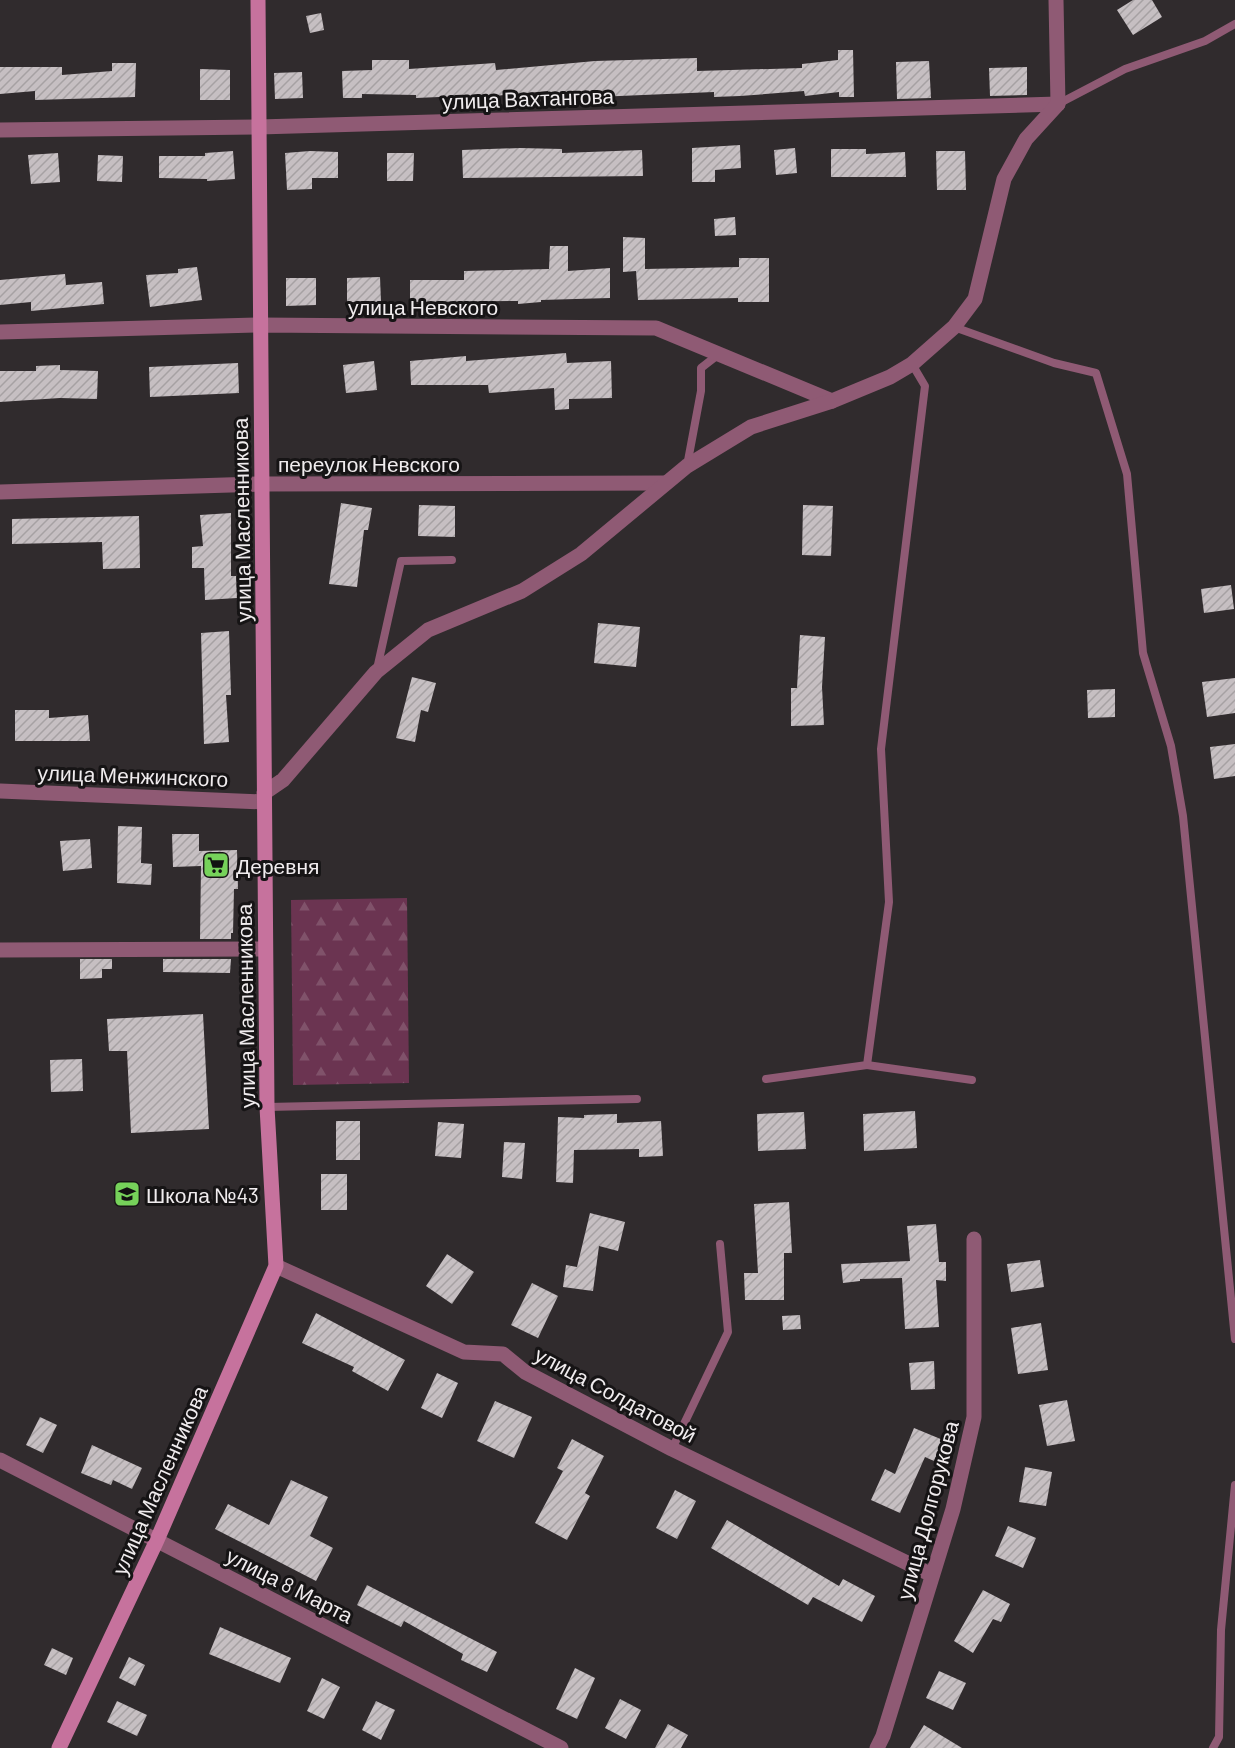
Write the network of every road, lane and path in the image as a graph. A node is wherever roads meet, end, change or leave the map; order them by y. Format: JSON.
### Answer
{"nodes":[{"id":1,"x":258,"y":0,"type":"edge"},
{"id":2,"x":1056,"y":0,"type":"edge"},
{"id":3,"x":1235,"y":24,"type":"edge"},
{"id":4,"x":1058,"y":104,"type":"junction"},
{"id":5,"x":259,"y":127,"type":"junction"},
{"id":6,"x":0,"y":130,"type":"edge"},
{"id":7,"x":261,"y":325,"type":"junction"},
{"id":8,"x":954,"y":327,"type":"junction"},
{"id":9,"x":0,"y":332,"type":"edge"},
{"id":10,"x":719,"y":354,"type":"junction"},
{"id":11,"x":912,"y":364,"type":"junction"},
{"id":12,"x":832,"y":401,"type":"junction"},
{"id":13,"x":687,"y":466,"type":"junction"},
{"id":14,"x":665,"y":483,"type":"junction"},
{"id":15,"x":260,"y":484,"type":"junction"},
{"id":16,"x":0,"y":492,"type":"edge"},
{"id":17,"x":452,"y":560,"type":"dead end"},
{"id":18,"x":376,"y":672,"type":"junction"},
{"id":19,"x":0,"y":790,"type":"edge"},
{"id":20,"x":264,"y":797,"type":"junction"},
{"id":21,"x":0,"y":950,"type":"edge"},
{"id":22,"x":266,"y":950,"type":"junction"},
{"id":23,"x":867,"y":1065,"type":"junction"},
{"id":24,"x":765,"y":1079,"type":"dead end"},
{"id":25,"x":972,"y":1080,"type":"dead end"},
{"id":26,"x":637,"y":1099,"type":"dead end"},
{"id":27,"x":267,"y":1107,"type":"junction"},
{"id":28,"x":974,"y":1239,"type":"dead end"},
{"id":29,"x":720,"y":1244,"type":"dead end"},
{"id":30,"x":276,"y":1266,"type":"junction"},
{"id":31,"x":1235,"y":1339,"type":"edge"},
{"id":32,"x":672,"y":1449,"type":"junction"},
{"id":33,"x":0,"y":1460,"type":"edge"},
{"id":34,"x":1235,"y":1485,"type":"edge"},
{"id":35,"x":157,"y":1540,"type":"junction"},
{"id":36,"x":932,"y":1575,"type":"junction"},
{"id":37,"x":59,"y":1748,"type":"edge"},
{"id":38,"x":561,"y":1748,"type":"edge"},
{"id":39,"x":877,"y":1748,"type":"edge"},
{"id":40,"x":1213,"y":1748,"type":"edge"}],
"edges":[{"from":1,"to":5,"type":"street","name":"улица Масленникова"},
{"from":2,"to":4,"type":"street"},
{"from":3,"to":4,"type":"lane"},
{"from":4,"to":5,"type":"street","name":"улица Вахтангова"},
{"from":4,"to":8,"type":"street"},
{"from":5,"to":6,"type":"street","name":"улица Вахтангова"},
{"from":5,"to":7,"type":"street","name":"улица Масленникова"},
{"from":7,"to":9,"type":"street","name":"улица Невского"},
{"from":7,"to":10,"type":"street","name":"улица Невского"},
{"from":7,"to":15,"type":"street","name":"улица Масленникова"},
{"from":8,"to":11,"type":"street"},
{"from":8,"to":31,"type":"lane"},
{"from":10,"to":12,"type":"street","name":"улица Невского"},
{"from":10,"to":13,"type":"lane"},
{"from":11,"to":12,"type":"street"},
{"from":11,"to":23,"type":"lane"},
{"from":12,"to":13,"type":"street"},
{"from":13,"to":14,"type":"street"},
{"from":14,"to":15,"type":"street","name":"переулок Невского"},
{"from":14,"to":18,"type":"street"},
{"from":15,"to":16,"type":"street","name":"переулок Невского"},
{"from":15,"to":20,"type":"street","name":"улица Масленникова"},
{"from":17,"to":18,"type":"lane"},
{"from":18,"to":20,"type":"street"},
{"from":19,"to":20,"type":"street","name":"улица Менжинского"},
{"from":20,"to":22,"type":"street","name":"улица Масленникова"},
{"from":21,"to":22,"type":"street"},
{"from":22,"to":27,"type":"street","name":"улица Масленникова"},
{"from":23,"to":24,"type":"lane"},
{"from":23,"to":25,"type":"lane"},
{"from":26,"to":27,"type":"lane"},
{"from":27,"to":30,"type":"street","name":"улица Масленникова"},
{"from":28,"to":36,"type":"street","name":"улица Долгорукова"},
{"from":29,"to":32,"type":"lane"},
{"from":30,"to":32,"type":"street","name":"улица Солдатовой"},
{"from":30,"to":35,"type":"street","name":"улица Масленникова"},
{"from":32,"to":36,"type":"street","name":"улица Солдатовой"},
{"from":33,"to":35,"type":"street","name":"улица 8 Марта"},
{"from":34,"to":40,"type":"lane"},
{"from":35,"to":37,"type":"street","name":"улица Масленникова"},
{"from":35,"to":38,"type":"street","name":"улица 8 Марта"},
{"from":36,"to":39,"type":"street","name":"улица Долгорукова"}]}
